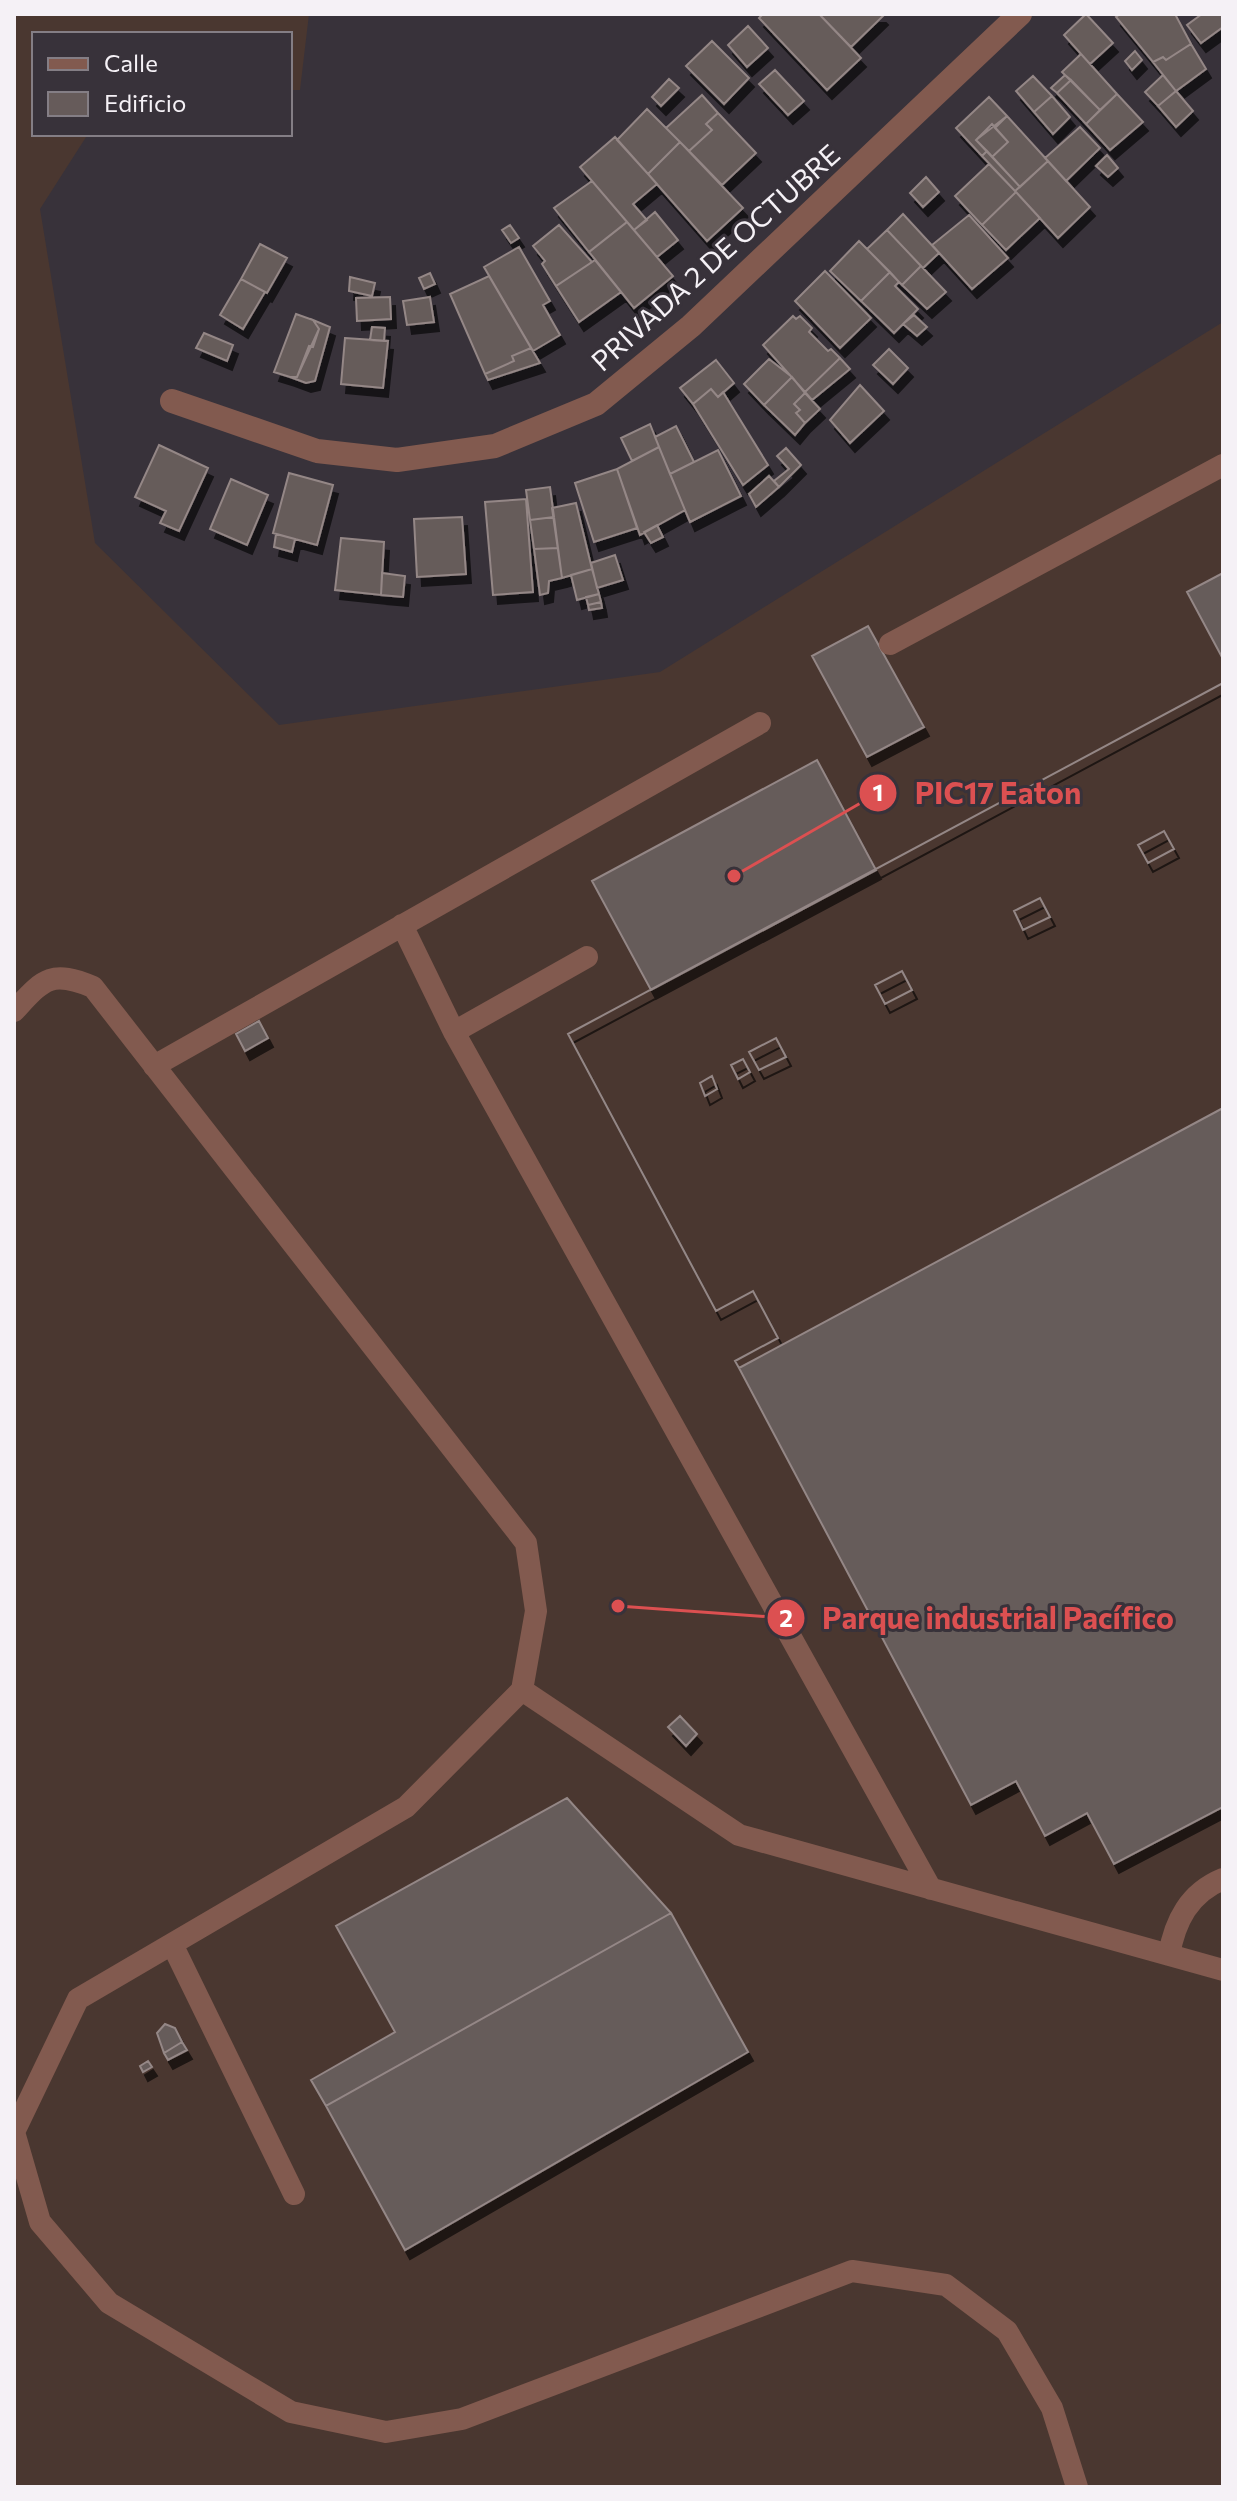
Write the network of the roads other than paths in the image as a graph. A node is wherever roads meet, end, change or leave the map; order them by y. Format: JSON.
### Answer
{"nodes":[{"id":1,"x":1020,"y":14,"type":"edge"},
{"id":2,"x":172,"y":401,"type":"dead end"},
{"id":3,"x":1223,"y":465,"type":"edge"},
{"id":4,"x":890,"y":644,"type":"dead end"},
{"id":5,"x":760,"y":723,"type":"dead end"},
{"id":6,"x":402,"y":925,"type":"junction"},
{"id":7,"x":587,"y":957,"type":"dead end"},
{"id":8,"x":14,"y":1011,"type":"edge"},
{"id":9,"x":454,"y":1032,"type":"junction"},
{"id":10,"x":154,"y":1066,"type":"junction"},
{"id":11,"x":522,"y":1690,"type":"junction"},
{"id":12,"x":1223,"y":1879,"type":"edge"},
{"id":13,"x":931,"y":1889,"type":"junction"},
{"id":14,"x":172,"y":1944,"type":"junction"},
{"id":15,"x":1169,"y":1955,"type":"junction"},
{"id":16,"x":1223,"y":1970,"type":"edge"},
{"id":17,"x":294,"y":2194,"type":"dead end"},
{"id":18,"x":1077,"y":2487,"type":"edge"}],
"edges":[{"from":1,"to":2,"type":"street","name":"PRIVADA 2 DE OCTUBRE"},
{"from":3,"to":4,"type":"lane"},
{"from":5,"to":6,"type":"lane"},
{"from":6,"to":9,"type":"lane"},
{"from":6,"to":10,"type":"lane"},
{"from":7,"to":9,"type":"lane"},
{"from":8,"to":10,"type":"lane"},
{"from":9,"to":13,"type":"lane"},
{"from":10,"to":11,"type":"lane"},
{"from":11,"to":13,"type":"lane"},
{"from":11,"to":14,"type":"lane"},
{"from":12,"to":15,"type":"lane"},
{"from":13,"to":15,"type":"lane"},
{"from":14,"to":17,"type":"lane"},
{"from":14,"to":18,"type":"lane"},
{"from":15,"to":16,"type":"lane"}]}
